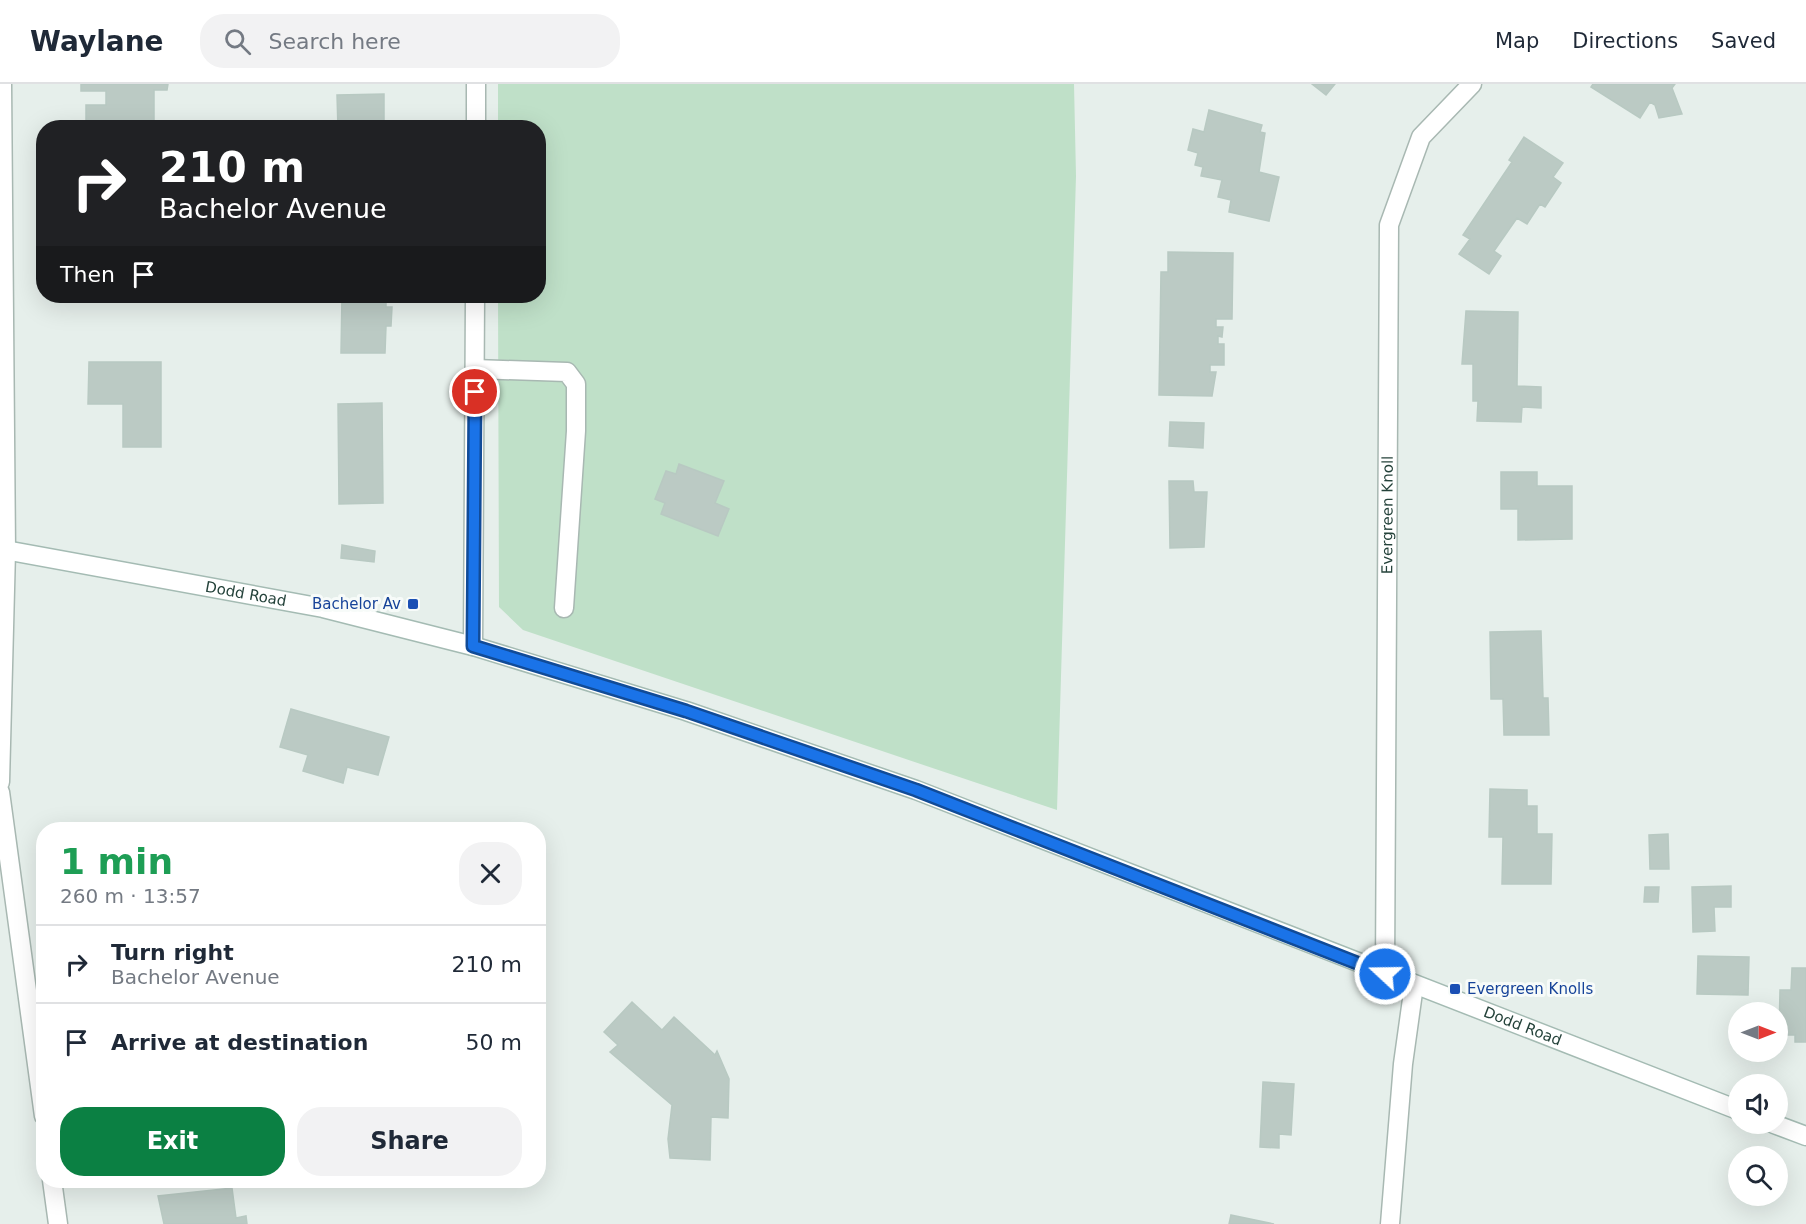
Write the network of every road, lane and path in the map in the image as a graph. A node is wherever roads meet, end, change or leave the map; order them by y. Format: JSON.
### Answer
{"nodes":[{"id":1,"x":2,"y":84,"type":"edge"},
{"id":2,"x":476,"y":84,"type":"edge"},
{"id":3,"x":1472,"y":84,"type":"edge"},
{"id":4,"x":476,"y":120,"type":"edge"},
{"id":5,"x":475,"y":303,"type":"edge"},
{"id":6,"x":475,"y":369,"type":"junction"},
{"id":7,"x":3,"y":550,"type":"edge"},
{"id":8,"x":564,"y":608,"type":"dead end"},
{"id":9,"x":473,"y":646,"type":"junction"},
{"id":10,"x":0,"y":782,"type":"edge"},
{"id":11,"x":0,"y":792,"type":"edge"},
{"id":12,"x":1385,"y":974,"type":"junction"},
{"id":13,"x":1414,"y":985,"type":"junction"},
{"id":14,"x":36,"y":1057,"type":"edge"},
{"id":15,"x":1728,"y":1106,"type":"edge"},
{"id":16,"x":1788,"y":1129,"type":"edge"},
{"id":17,"x":1806,"y":1136,"type":"edge"},
{"id":18,"x":53,"y":1188,"type":"edge"},
{"id":19,"x":58,"y":1224,"type":"edge"},
{"id":20,"x":1390,"y":1224,"type":"edge"}],
"edges":[{"from":1,"to":7,"type":"street"},
{"from":2,"to":4,"type":"street"},
{"from":3,"to":12,"type":"street","name":"Evergreen Knoll"},
{"from":5,"to":6,"type":"street"},
{"from":6,"to":8,"type":"street"},
{"from":6,"to":9,"type":"street"},
{"from":7,"to":9,"type":"street","name":"Dodd Road"},
{"from":7,"to":10,"type":"street"},
{"from":9,"to":12,"type":"street","name":"Dodd Road"},
{"from":11,"to":14,"type":"street"},
{"from":12,"to":13,"type":"street","name":"Dodd Road"},
{"from":13,"to":15,"type":"street","name":"Dodd Road"},
{"from":13,"to":20,"type":"street"},
{"from":16,"to":17,"type":"street"},
{"from":18,"to":19,"type":"street"}]}
